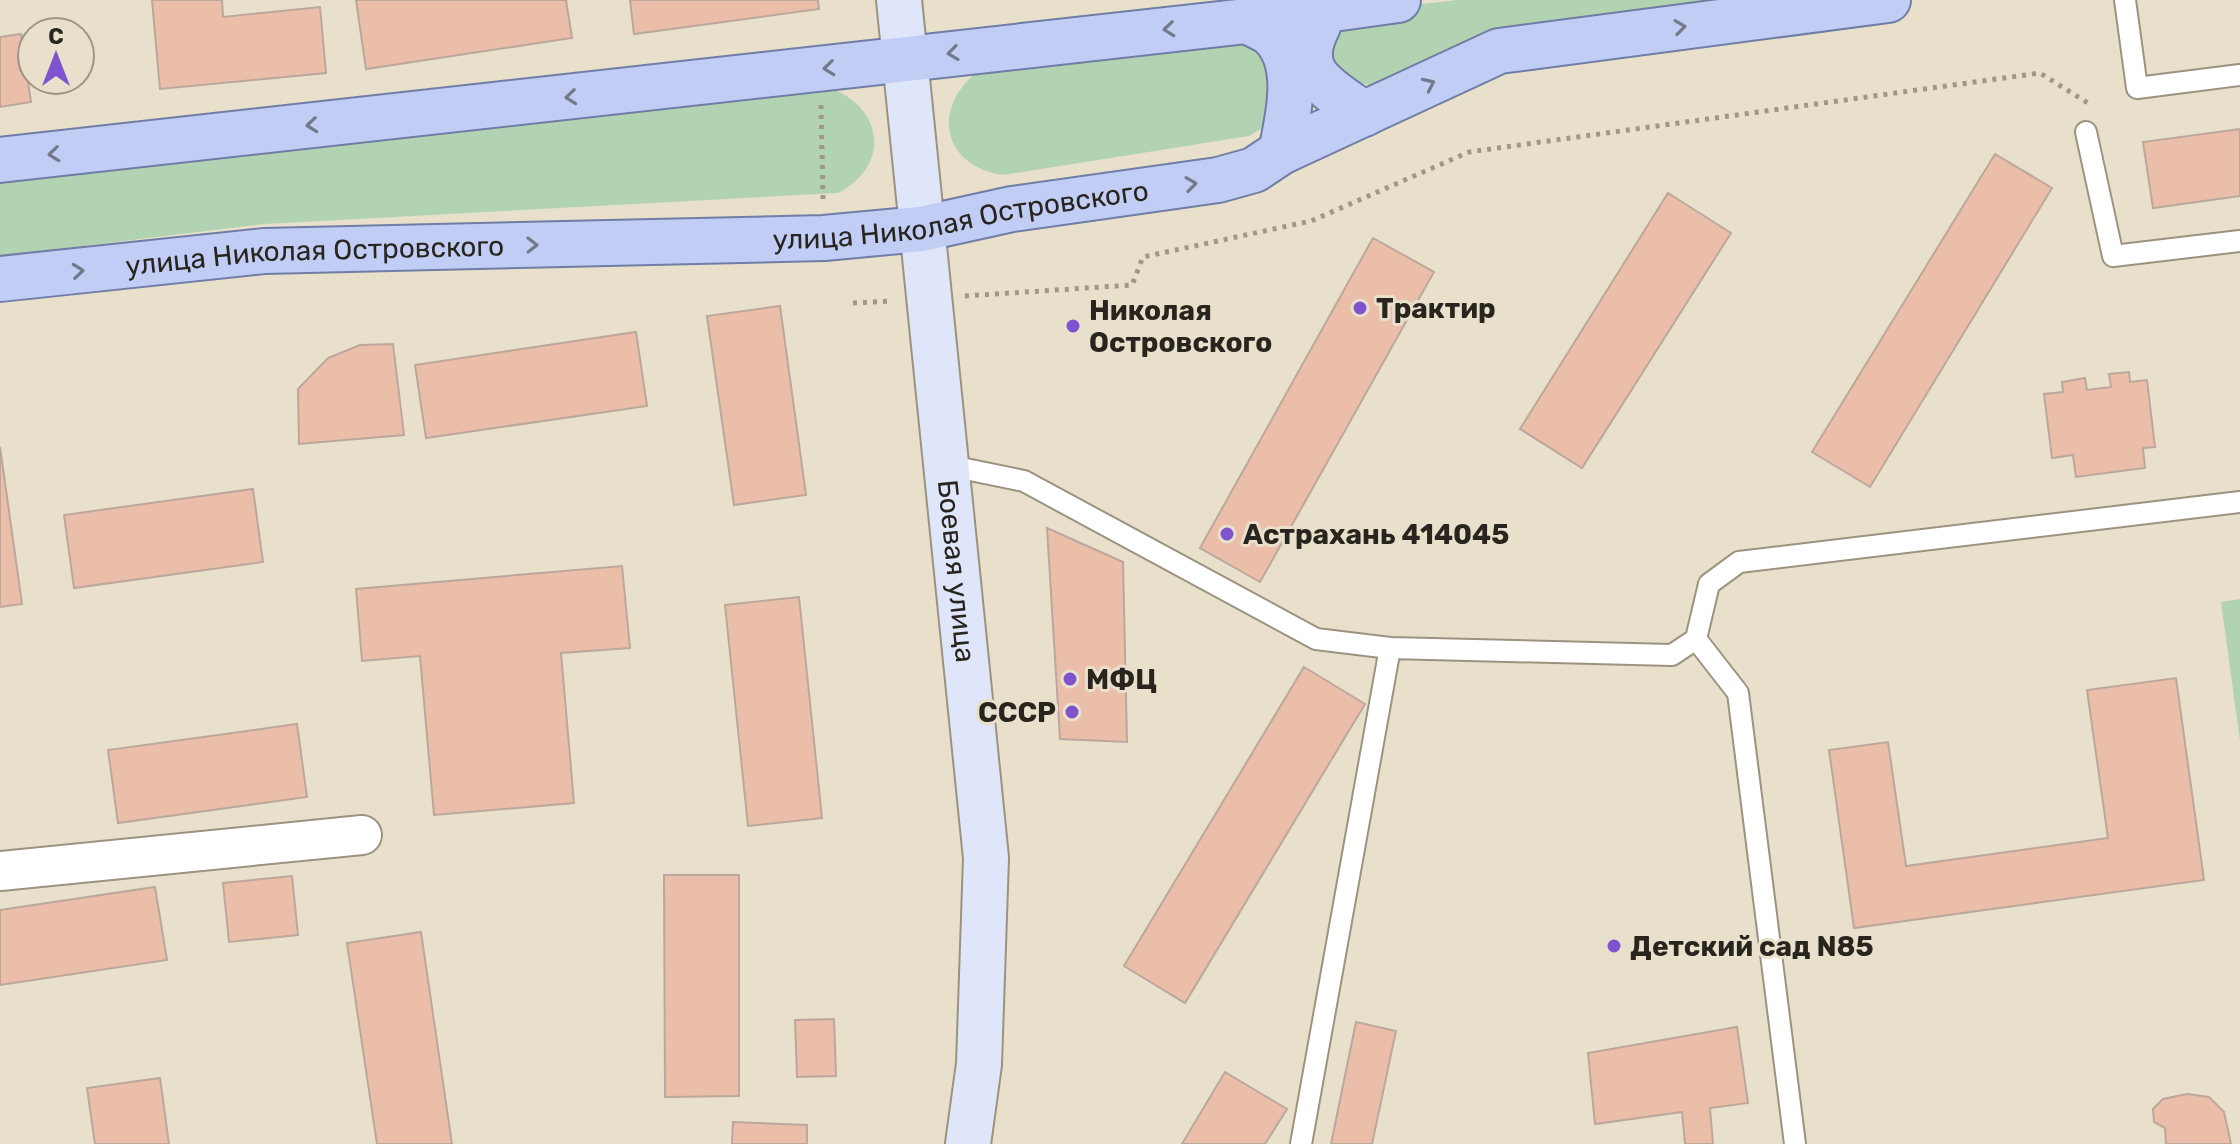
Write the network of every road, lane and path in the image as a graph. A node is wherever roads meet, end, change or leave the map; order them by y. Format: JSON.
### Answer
{"nodes":[{"id":1,"x":899,"y":0,"type":"edge"},
{"id":2,"x":1398,"y":0,"type":"edge"},
{"id":3,"x":1888,"y":0,"type":"edge"},
{"id":4,"x":2125,"y":0,"type":"edge"},
{"id":5,"x":1327,"y":10,"type":"junction"},
{"id":6,"x":1247,"y":21,"type":"junction"},
{"id":7,"x":907,"y":59,"type":"junction"},
{"id":8,"x":2240,"y":75,"type":"edge"},
{"id":9,"x":2137,"y":88,"type":"junction"},
{"id":10,"x":821,"y":103,"type":"dead end"},
{"id":11,"x":1364,"y":114,"type":"junction"},
{"id":12,"x":2086,"y":132,"type":"dead end"},
{"id":13,"x":1281,"y":152,"type":"junction"},
{"id":14,"x":0,"y":160,"type":"edge"},
{"id":15,"x":823,"y":196,"type":"dead end"},
{"id":16,"x":921,"y":229,"type":"junction"},
{"id":17,"x":2240,"y":241,"type":"edge"},
{"id":18,"x":0,"y":279,"type":"edge"},
{"id":19,"x":1027,"y":293,"type":"dead end"},
{"id":20,"x":946,"y":465,"type":"junction"},
{"id":21,"x":2240,"y":502,"type":"edge"},
{"id":22,"x":1696,"y":639,"type":"junction"},
{"id":23,"x":1390,"y":648,"type":"junction"},
{"id":24,"x":362,"y":835,"type":"dead end"},
{"id":25,"x":0,"y":871,"type":"edge"},
{"id":26,"x":968,"y":1144,"type":"edge"},
{"id":27,"x":1301,"y":1144,"type":"edge"},
{"id":28,"x":1795,"y":1144,"type":"edge"}],
"edges":[{"from":1,"to":7,"type":"main road","name":"Боевая улица"},
{"from":2,"to":5,"type":"main road"},
{"from":11,"to":3,"type":"main road","name":"улица Николая Островского","one_way":true},
{"from":4,"to":9,"type":"lane"},
{"from":5,"to":6,"type":"main road"},
{"from":5,"to":11,"type":"main road"},
{"from":6,"to":7,"type":"main road","one_way":true},
{"from":6,"to":13,"type":"main road"},
{"from":7,"to":14,"type":"main road","one_way":true},
{"from":7,"to":16,"type":"main road","name":"Боевая улица"},
{"from":8,"to":9,"type":"lane"},
{"from":9,"to":19,"type":"path"},
{"from":10,"to":15,"type":"path"},
{"from":11,"to":13,"type":"main road","name":"улица Николая Островского"},
{"from":12,"to":17,"type":"lane"},
{"from":16,"to":13,"type":"main road","name":"улица Николая Островского","one_way":true},
{"from":18,"to":16,"type":"main road","name":"улица Николая Островского","one_way":true},
{"from":16,"to":20,"type":"main road","name":"Боевая улица"},
{"from":20,"to":23,"type":"lane"},
{"from":20,"to":26,"type":"main road","name":"Боевая улица"},
{"from":21,"to":22,"type":"lane"},
{"from":22,"to":23,"type":"lane"},
{"from":22,"to":28,"type":"lane"},
{"from":23,"to":27,"type":"lane"},
{"from":24,"to":25,"type":"street"}]}
